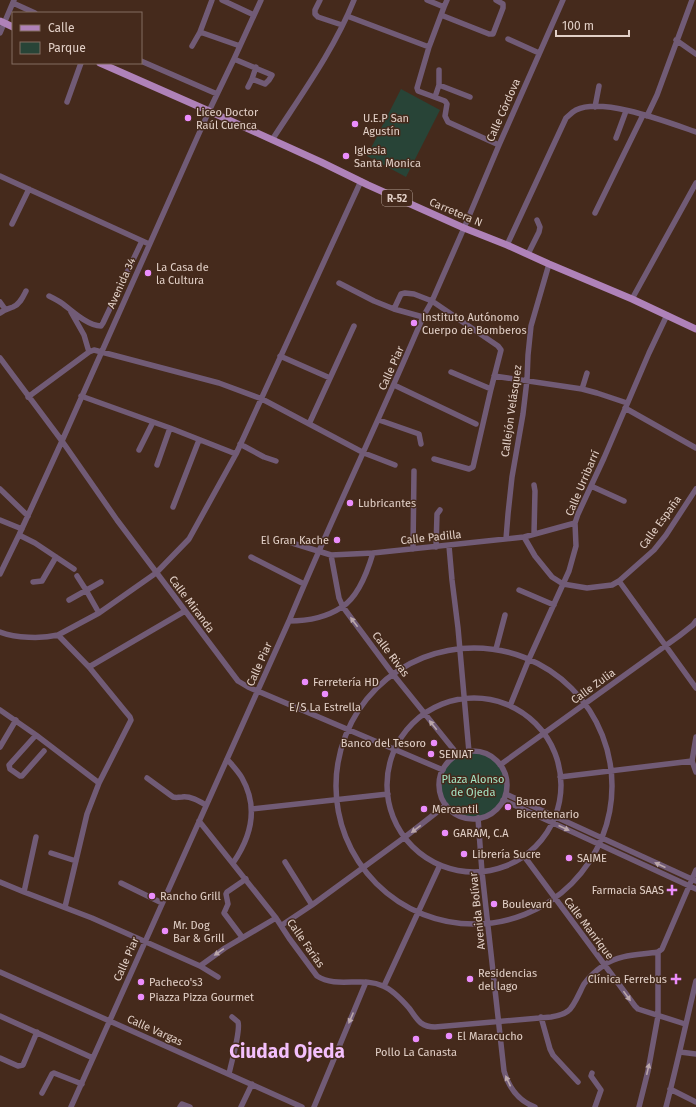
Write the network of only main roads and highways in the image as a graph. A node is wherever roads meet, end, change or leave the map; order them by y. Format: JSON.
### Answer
{"nodes":[{"id":1,"x":2,"y":22,"type":"edge"},
{"id":2,"x":12,"y":27,"type":"edge"},
{"id":3,"x":102,"y":64,"type":"edge"},
{"id":4,"x":696,"y":329,"type":"edge"}],
"edges":[{"from":1,"to":2,"type":"main road"},
{"from":3,"to":4,"type":"main road","name":"Carretera N","number":"R-52"}]}
